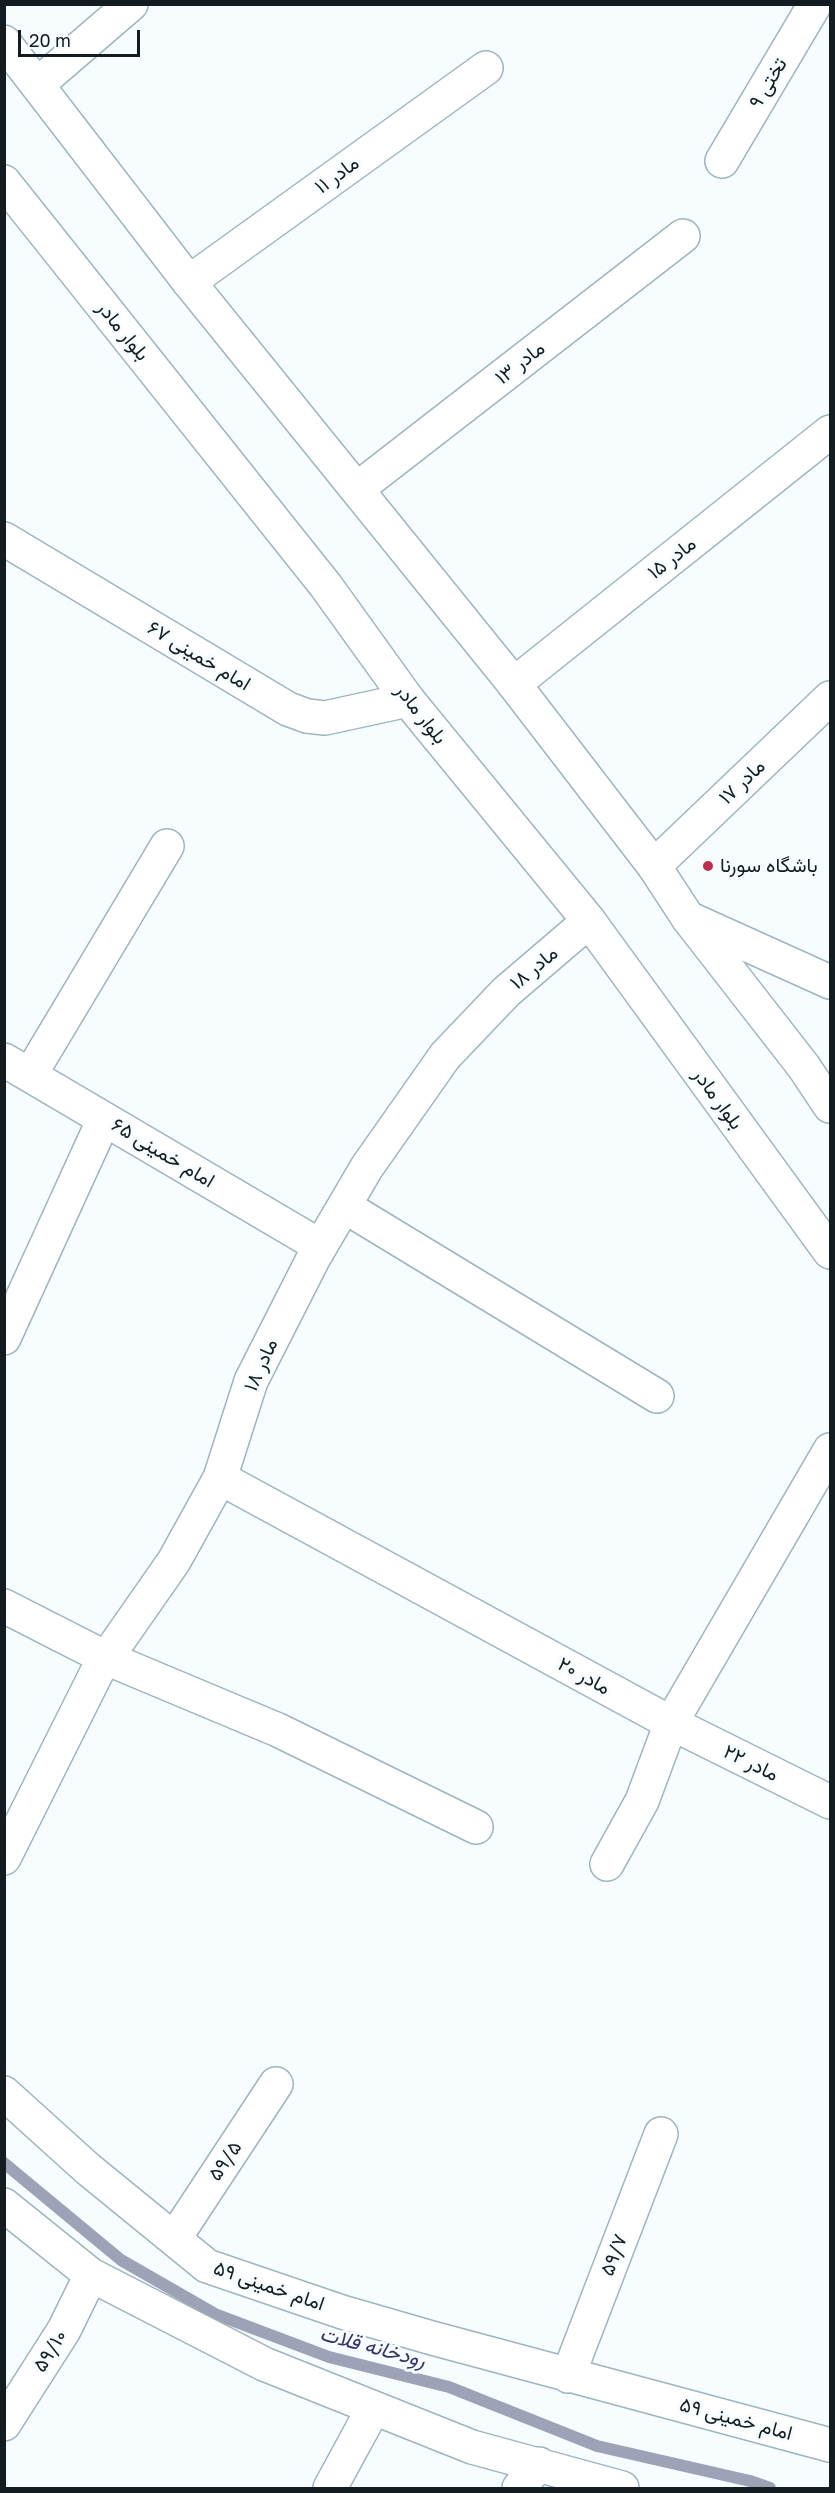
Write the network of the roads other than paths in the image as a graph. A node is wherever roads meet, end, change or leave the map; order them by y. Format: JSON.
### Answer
{"nodes":[{"id":1,"x":131,"y":4,"type":"edge"},
{"id":2,"x":814,"y":4,"type":"edge"},
{"id":3,"x":4,"y":42,"type":"edge"},
{"id":4,"x":486,"y":68,"type":"dead end"},
{"id":5,"x":38,"y":84,"type":"junction"},
{"id":6,"x":722,"y":161,"type":"dead end"},
{"id":7,"x":4,"y":182,"type":"edge"},
{"id":8,"x":683,"y":236,"type":"dead end"},
{"id":9,"x":189,"y":282,"type":"junction"},
{"id":10,"x":831,"y":432,"type":"edge"},
{"id":11,"x":357,"y":489,"type":"junction"},
{"id":12,"x":4,"y":540,"type":"edge"},
{"id":13,"x":514,"y":684,"type":"junction"},
{"id":14,"x":831,"y":698,"type":"edge"},
{"id":15,"x":408,"y":699,"type":"junction"},
{"id":16,"x":167,"y":846,"type":"dead end"},
{"id":17,"x":654,"y":866,"type":"junction"},
{"id":18,"x":688,"y":918,"type":"junction"},
{"id":19,"x":589,"y":921,"type":"junction"},
{"id":20,"x":831,"y":982,"type":"edge"},
{"id":21,"x":17,"y":1067,"type":"edge"},
{"id":22,"x":831,"y":1106,"type":"edge"},
{"id":23,"x":105,"y":1119,"type":"junction"},
{"id":24,"x":344,"y":1206,"type":"junction"},
{"id":25,"x":320,"y":1246,"type":"junction"},
{"id":26,"x":831,"y":1252,"type":"edge"},
{"id":27,"x":4,"y":1338,"type":"edge"},
{"id":28,"x":657,"y":1396,"type":"dead end"},
{"id":29,"x":831,"y":1450,"type":"edge"},
{"id":30,"x":220,"y":1478,"type":"junction"},
{"id":31,"x":4,"y":1606,"type":"edge"},
{"id":32,"x":106,"y":1658,"type":"junction"},
{"id":33,"x":671,"y":1723,"type":"junction"},
{"id":34,"x":831,"y":1802,"type":"edge"},
{"id":35,"x":476,"y":1827,"type":"dead end"},
{"id":36,"x":4,"y":1858,"type":"edge"},
{"id":37,"x":607,"y":1864,"type":"dead end"},
{"id":38,"x":276,"y":2084,"type":"dead end"},
{"id":39,"x":4,"y":2093,"type":"edge"},
{"id":40,"x":661,"y":2134,"type":"dead end"},
{"id":41,"x":4,"y":2205,"type":"edge"},
{"id":42,"x":174,"y":2239,"type":"junction"},
{"id":43,"x":91,"y":2275,"type":"junction"},
{"id":44,"x":568,"y":2376,"type":"junction"},
{"id":45,"x":373,"y":2409,"type":"junction"},
{"id":46,"x":4,"y":2424,"type":"edge"},
{"id":47,"x":831,"y":2445,"type":"edge"},
{"id":48,"x":529,"y":2476,"type":"edge"},
{"id":49,"x":330,"y":2488,"type":"edge"},
{"id":50,"x":622,"y":2488,"type":"edge"}],
"edges":[{"from":1,"to":5,"type":"street"},
{"from":2,"to":6,"type":"street","name":"تختی ۹"},
{"from":3,"to":5,"type":"street"},
{"from":4,"to":9,"type":"street","name":"مادر ۱۱"},
{"from":5,"to":9,"type":"street"},
{"from":7,"to":15,"type":"street","name":"بلوار مادر"},
{"from":8,"to":11,"type":"street","name":"مادر ۱۳"},
{"from":9,"to":11,"type":"street"},
{"from":10,"to":13,"type":"street","name":"مادر ۱۵"},
{"from":11,"to":13,"type":"street"},
{"from":12,"to":15,"type":"street","name":"امام خمینی ۶۷"},
{"from":13,"to":17,"type":"street"},
{"from":14,"to":17,"type":"street","name":"مادر ۱۷"},
{"from":15,"to":19,"type":"street","name":"بلوار مادر"},
{"from":16,"to":21,"type":"street"},
{"from":17,"to":18,"type":"street"},
{"from":18,"to":20,"type":"street"},
{"from":18,"to":22,"type":"street"},
{"from":19,"to":24,"type":"street","name":"مادر ۱۸"},
{"from":19,"to":26,"type":"street","name":"بلوار مادر"},
{"from":21,"to":23,"type":"street","name":"امام خمینی ۶۵"},
{"from":23,"to":25,"type":"street","name":"امام خمینی ۶۵"},
{"from":23,"to":27,"type":"street"},
{"from":24,"to":25,"type":"street","name":"مادر ۱۸"},
{"from":24,"to":28,"type":"street"},
{"from":25,"to":30,"type":"street","name":"مادر ۱۸"},
{"from":29,"to":33,"type":"street"},
{"from":30,"to":32,"type":"street","name":"مادر ۱۸"},
{"from":30,"to":33,"type":"street","name":"مادر ۲۰"},
{"from":31,"to":32,"type":"street"},
{"from":32,"to":35,"type":"street"},
{"from":32,"to":36,"type":"street","name":"مادر ۱۸"},
{"from":33,"to":34,"type":"street","name":"مادر ۲۲"},
{"from":33,"to":37,"type":"street"},
{"from":38,"to":42,"type":"street","name":"۵۹/۵"},
{"from":39,"to":42,"type":"street","name":"امام خمینی ۵۹"},
{"from":40,"to":44,"type":"street","name":"۵۹/۷"},
{"from":41,"to":43,"type":"street"},
{"from":42,"to":44,"type":"street","name":"امام خمینی ۵۹"},
{"from":43,"to":45,"type":"street"},
{"from":43,"to":46,"type":"street","name":"۵۹/۱۰"},
{"from":44,"to":47,"type":"street","name":"امام خمینی ۵۹"},
{"from":45,"to":48,"type":"street"},
{"from":45,"to":49,"type":"street"},
{"from":48,"to":50,"type":"street"}]}
